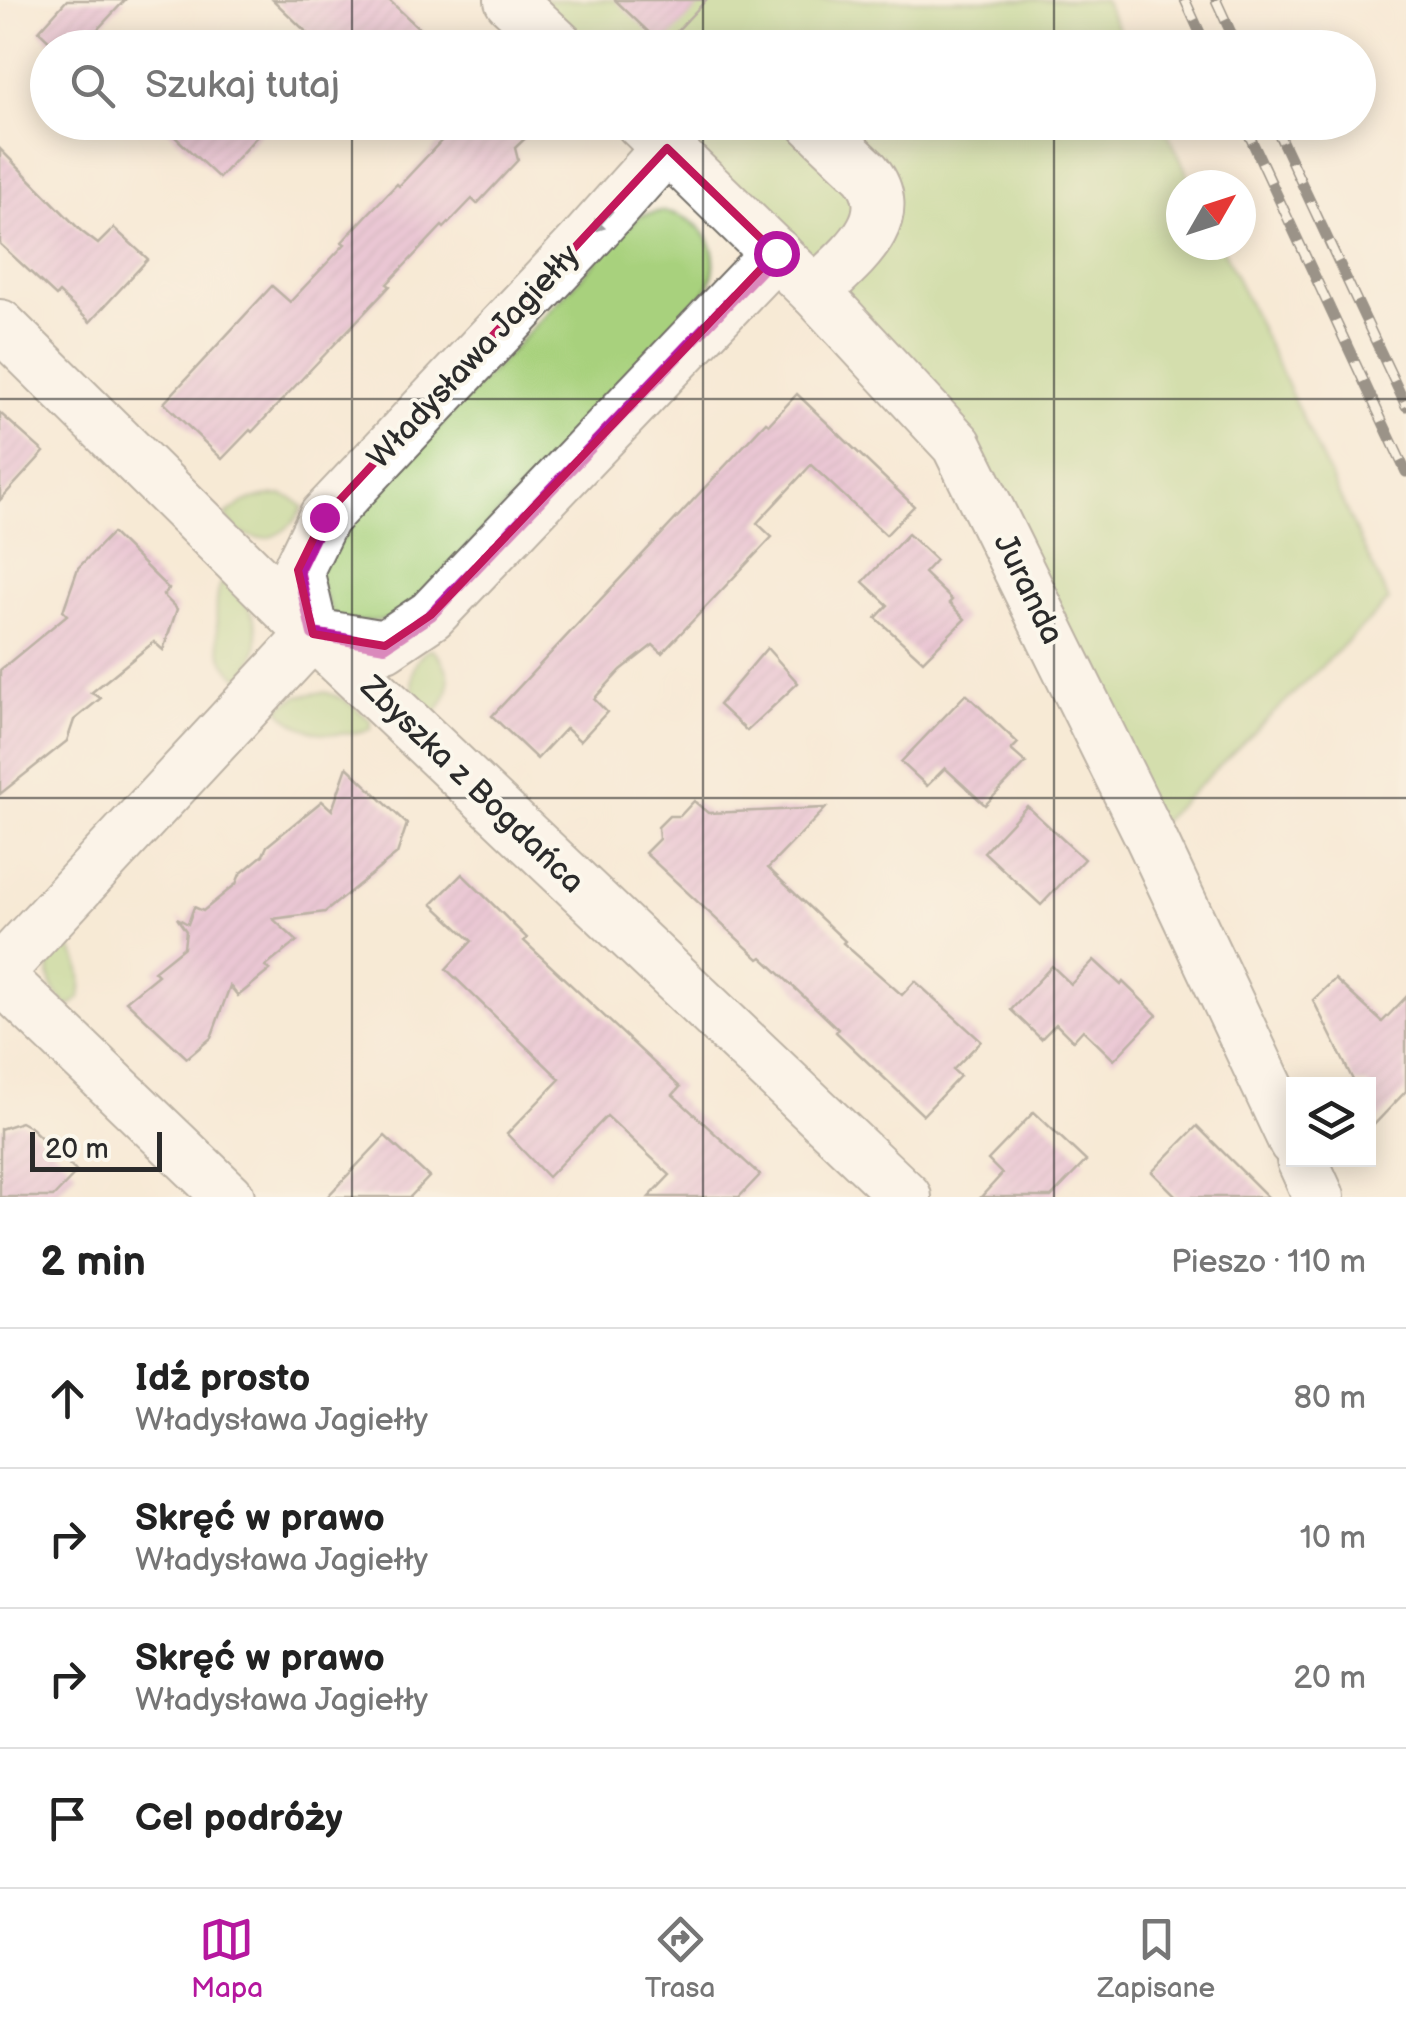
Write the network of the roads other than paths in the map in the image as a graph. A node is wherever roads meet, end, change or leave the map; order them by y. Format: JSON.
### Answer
{"nodes":[{"id":1,"x":510,"y":0,"type":"edge"},
{"id":2,"x":542,"y":30,"type":"edge"},
{"id":3,"x":645,"y":140,"type":"edge"},
{"id":4,"x":661,"y":140,"type":"edge"},
{"id":5,"x":831,"y":140,"type":"edge"},
{"id":6,"x":776,"y":253,"type":"junction"},
{"id":7,"x":815,"y":292,"type":"junction"},
{"id":8,"x":0,"y":325,"type":"edge"},
{"id":9,"x":313,"y":634,"type":"junction"},
{"id":10,"x":0,"y":974,"type":"edge"},
{"id":11,"x":1286,"y":1125,"type":"edge"},
{"id":12,"x":1305,"y":1167,"type":"edge"},
{"id":13,"x":229,"y":1197,"type":"edge"},
{"id":14,"x":906,"y":1197,"type":"edge"},
{"id":15,"x":1320,"y":1197,"type":"edge"}],
"edges":[{"from":1,"to":2,"type":"street"},
{"from":3,"to":9,"type":"street","name":"Władysława Jagiełły","one_way":true},
{"from":4,"to":6,"type":"street","name":"Juranda"},
{"from":5,"to":7,"type":"street"},
{"from":6,"to":7,"type":"street","name":"Juranda"},
{"from":6,"to":9,"type":"street"},
{"from":7,"to":11,"type":"street","name":"Juranda"},
{"from":8,"to":9,"type":"street","name":"Zbyszka z Bogdańca"},
{"from":9,"to":10,"type":"street"},
{"from":9,"to":14,"type":"street","name":"Zbyszka z Bogdańca"},
{"from":10,"to":13,"type":"street"},
{"from":12,"to":15,"type":"street"}]}
